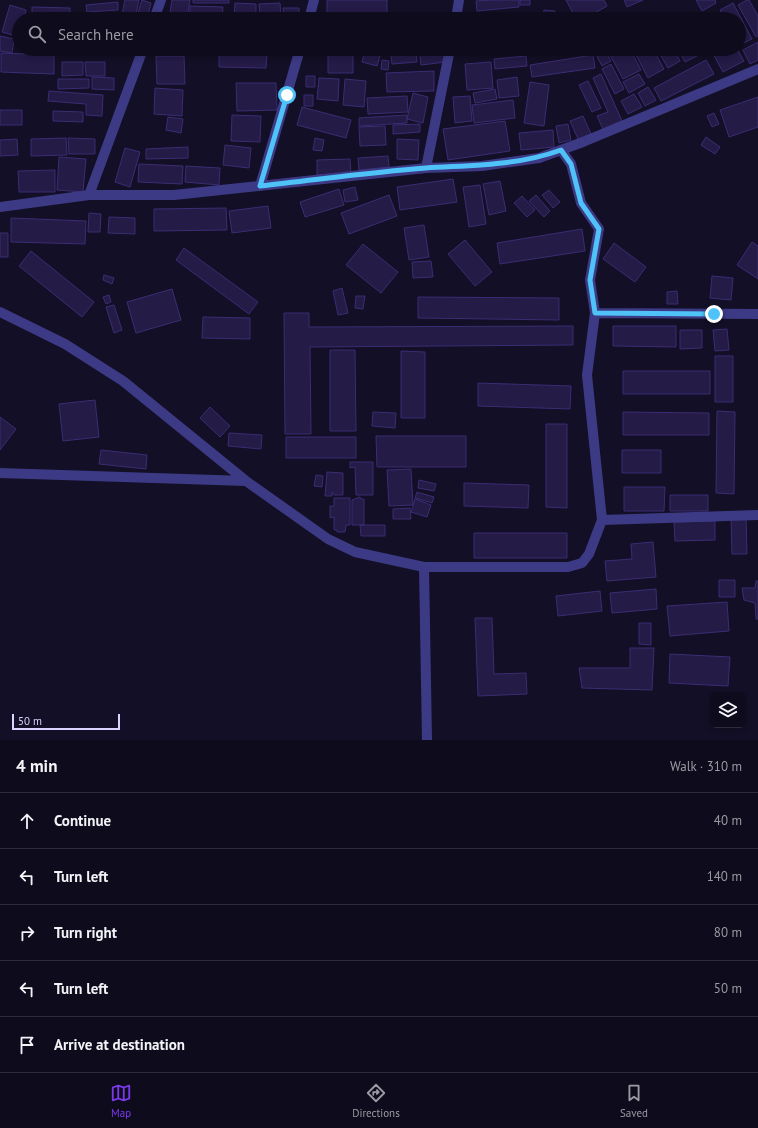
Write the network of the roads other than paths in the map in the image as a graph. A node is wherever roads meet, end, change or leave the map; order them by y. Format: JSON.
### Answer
{"nodes":[{"id":1,"x":161,"y":0,"type":"edge"},
{"id":2,"x":314,"y":0,"type":"edge"},
{"id":3,"x":459,"y":0,"type":"edge"},
{"id":4,"x":157,"y":12,"type":"edge"},
{"id":5,"x":311,"y":12,"type":"edge"},
{"id":6,"x":457,"y":12,"type":"edge"},
{"id":7,"x":140,"y":56,"type":"edge"},
{"id":8,"x":298,"y":56,"type":"edge"},
{"id":9,"x":449,"y":56,"type":"edge"},
{"id":10,"x":758,"y":69,"type":"edge"},
{"id":11,"x":561,"y":150,"type":"junction"},
{"id":12,"x":426,"y":168,"type":"junction"},
{"id":13,"x":260,"y":186,"type":"junction"},
{"id":14,"x":89,"y":195,"type":"junction"},
{"id":15,"x":0,"y":207,"type":"edge"},
{"id":16,"x":0,"y":312,"type":"edge"},
{"id":17,"x":595,"y":313,"type":"junction"},
{"id":18,"x":758,"y":314,"type":"edge"},
{"id":19,"x":0,"y":473,"type":"edge"},
{"id":20,"x":246,"y":481,"type":"junction"},
{"id":21,"x":758,"y":515,"type":"edge"},
{"id":22,"x":602,"y":520,"type":"junction"},
{"id":23,"x":424,"y":567,"type":"junction"},
{"id":24,"x":428,"y":740,"type":"edge"}],
"edges":[{"from":1,"to":4,"type":"street"},
{"from":2,"to":5,"type":"street"},
{"from":3,"to":6,"type":"street"},
{"from":7,"to":14,"type":"street"},
{"from":8,"to":13,"type":"street"},
{"from":9,"to":12,"type":"street"},
{"from":10,"to":11,"type":"street"},
{"from":11,"to":12,"type":"street"},
{"from":11,"to":17,"type":"street"},
{"from":12,"to":13,"type":"street"},
{"from":13,"to":14,"type":"street"},
{"from":14,"to":15,"type":"street"},
{"from":16,"to":20,"type":"street"},
{"from":17,"to":18,"type":"street"},
{"from":17,"to":22,"type":"street"},
{"from":19,"to":20,"type":"street"},
{"from":20,"to":23,"type":"street"},
{"from":21,"to":22,"type":"street"},
{"from":22,"to":23,"type":"street"},
{"from":23,"to":24,"type":"street"}]}
